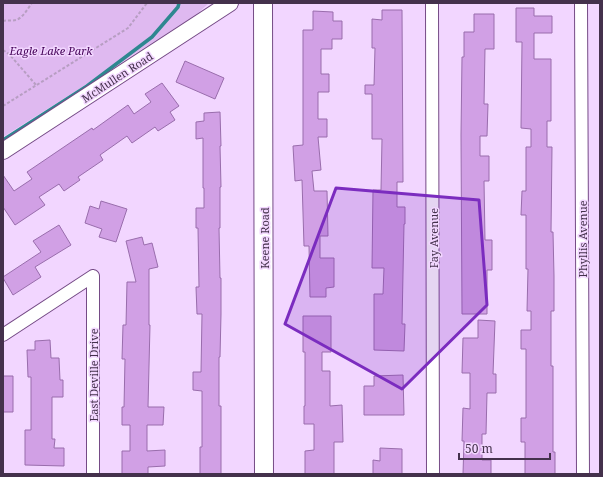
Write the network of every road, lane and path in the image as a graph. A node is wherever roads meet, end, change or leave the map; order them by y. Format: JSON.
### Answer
{"nodes":[{"id":1,"x":32,"y":3,"type":"edge"},
{"id":2,"x":147,"y":3,"type":"edge"},
{"id":3,"x":230,"y":3,"type":"edge"},
{"id":4,"x":263,"y":3,"type":"edge"},
{"id":5,"x":432,"y":3,"type":"edge"},
{"id":6,"x":581,"y":3,"type":"edge"},
{"id":7,"x":3,"y":21,"type":"edge"},
{"id":8,"x":3,"y":43,"type":"edge"},
{"id":9,"x":3,"y":50,"type":"edge"},
{"id":10,"x":36,"y":85,"type":"junction"},
{"id":11,"x":3,"y":106,"type":"edge"},
{"id":12,"x":3,"y":151,"type":"edge"},
{"id":13,"x":3,"y":335,"type":"edge"},
{"id":14,"x":93,"y":474,"type":"edge"},
{"id":15,"x":264,"y":474,"type":"edge"},
{"id":16,"x":433,"y":474,"type":"edge"},
{"id":17,"x":583,"y":474,"type":"edge"}],
"edges":[{"from":1,"to":7,"type":"path"},
{"from":2,"to":10,"type":"path"},
{"from":3,"to":12,"type":"street","name":"McMullen Road"},
{"from":4,"to":15,"type":"main road","name":"Keene Road"},
{"from":5,"to":16,"type":"street","name":"Fay Avenue"},
{"from":6,"to":17,"type":"street","name":"Phyllis Avenue"},
{"from":8,"to":9,"type":"path"},
{"from":9,"to":10,"type":"path"},
{"from":10,"to":11,"type":"path"},
{"from":13,"to":14,"type":"street","name":"East Deville Drive"}]}
